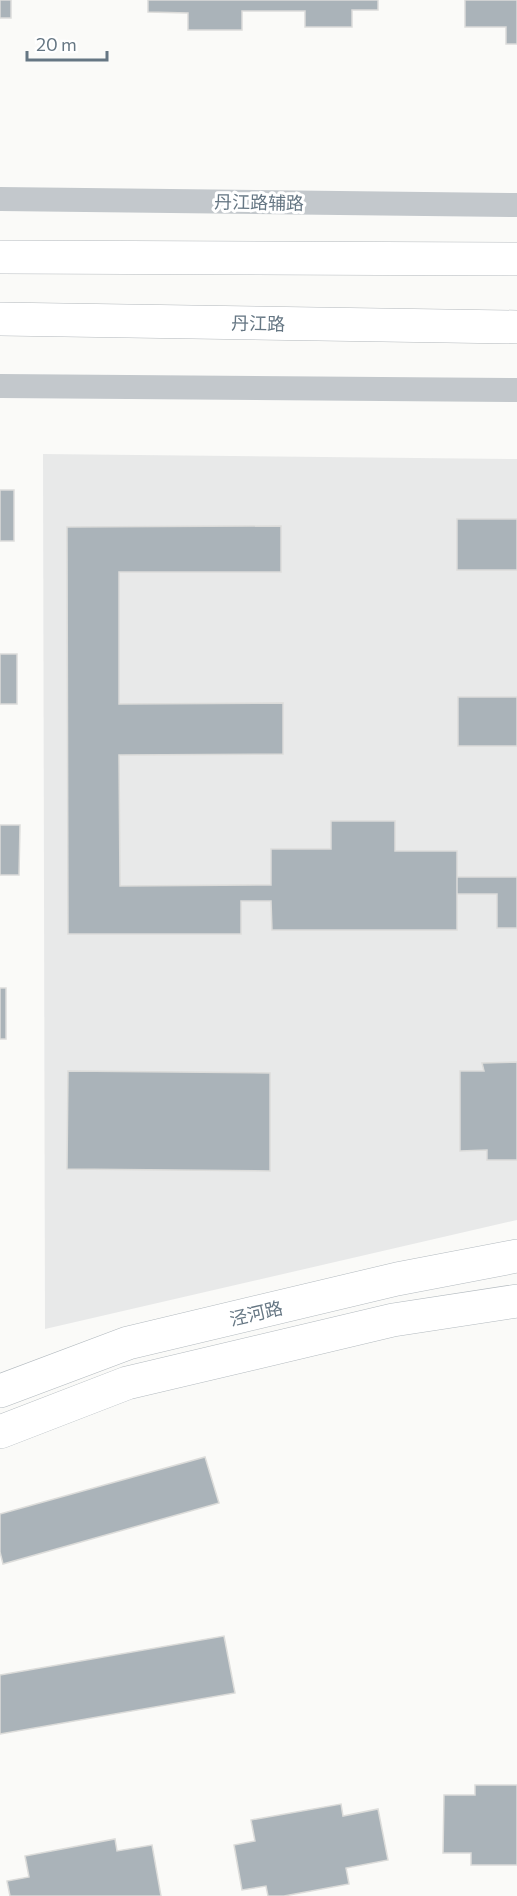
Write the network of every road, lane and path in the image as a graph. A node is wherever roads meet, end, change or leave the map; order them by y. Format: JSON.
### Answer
{"nodes":[{"id":1,"x":0,"y":199,"type":"edge"},
{"id":2,"x":517,"y":205,"type":"edge"},
{"id":3,"x":0,"y":257,"type":"edge"},
{"id":4,"x":517,"y":259,"type":"edge"},
{"id":5,"x":0,"y":319,"type":"edge"},
{"id":6,"x":517,"y":327,"type":"edge"},
{"id":7,"x":0,"y":386,"type":"edge"},
{"id":8,"x":517,"y":390,"type":"edge"},
{"id":9,"x":517,"y":1256,"type":"edge"},
{"id":10,"x":517,"y":1301,"type":"edge"},
{"id":11,"x":0,"y":1391,"type":"edge"},
{"id":12,"x":0,"y":1432,"type":"edge"}],
"edges":[{"from":1,"to":2,"type":"street","name":"丹江路辅路"},
{"from":3,"to":4,"type":"main road"},
{"from":5,"to":6,"type":"main road","name":"丹江路"},
{"from":7,"to":8,"type":"street"},
{"from":9,"to":11,"type":"main road","name":"泾河路"},
{"from":10,"to":12,"type":"main road"}]}
